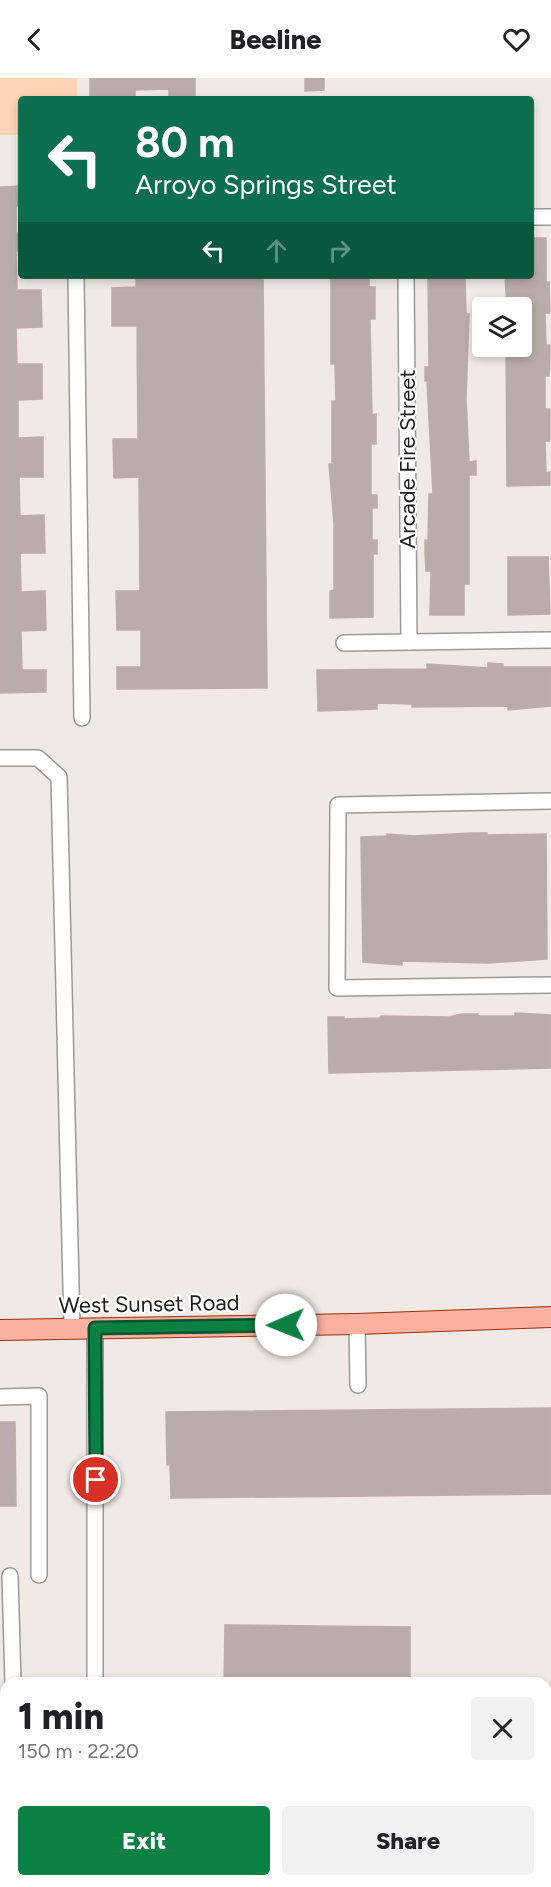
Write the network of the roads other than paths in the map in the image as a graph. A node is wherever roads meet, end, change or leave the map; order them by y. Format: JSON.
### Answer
{"nodes":[{"id":1,"x":534,"y":217,"type":"edge"},
{"id":2,"x":551,"y":217,"type":"edge"},
{"id":3,"x":75,"y":279,"type":"edge"},
{"id":4,"x":406,"y":279,"type":"edge"},
{"id":5,"x":551,"y":640,"type":"edge"},
{"id":6,"x":409,"y":642,"type":"junction"},
{"id":7,"x":344,"y":643,"type":"dead end"},
{"id":8,"x":82,"y":718,"type":"dead end"},
{"id":9,"x":0,"y":758,"type":"edge"},
{"id":10,"x":551,"y":801,"type":"edge"},
{"id":11,"x":551,"y":985,"type":"edge"},
{"id":12,"x":551,"y":1317,"type":"edge"},
{"id":13,"x":357,"y":1324,"type":"junction"},
{"id":14,"x":95,"y":1328,"type":"junction"},
{"id":15,"x":72,"y":1329,"type":"junction"},
{"id":16,"x":0,"y":1330,"type":"edge"},
{"id":17,"x":358,"y":1385,"type":"dead end"},
{"id":18,"x":0,"y":1397,"type":"edge"},
{"id":19,"x":39,"y":1575,"type":"dead end"},
{"id":20,"x":10,"y":1576,"type":"dead end"},
{"id":21,"x":13,"y":1677,"type":"edge"},
{"id":22,"x":95,"y":1677,"type":"edge"}],
"edges":[{"from":1,"to":2,"type":"street"},
{"from":3,"to":8,"type":"street"},
{"from":4,"to":6,"type":"street","name":"Arcade Fire Street"},
{"from":5,"to":6,"type":"street"},
{"from":6,"to":7,"type":"street"},
{"from":9,"to":15,"type":"street"},
{"from":10,"to":11,"type":"street"},
{"from":12,"to":13,"type":"main road","name":"West Sunset Road"},
{"from":13,"to":14,"type":"main road","name":"West Sunset Road"},
{"from":13,"to":17,"type":"street"},
{"from":14,"to":15,"type":"main road","name":"West Sunset Road"},
{"from":14,"to":22,"type":"street"},
{"from":15,"to":16,"type":"main road","name":"West Sunset Road"},
{"from":18,"to":19,"type":"street"},
{"from":20,"to":21,"type":"street"}]}
